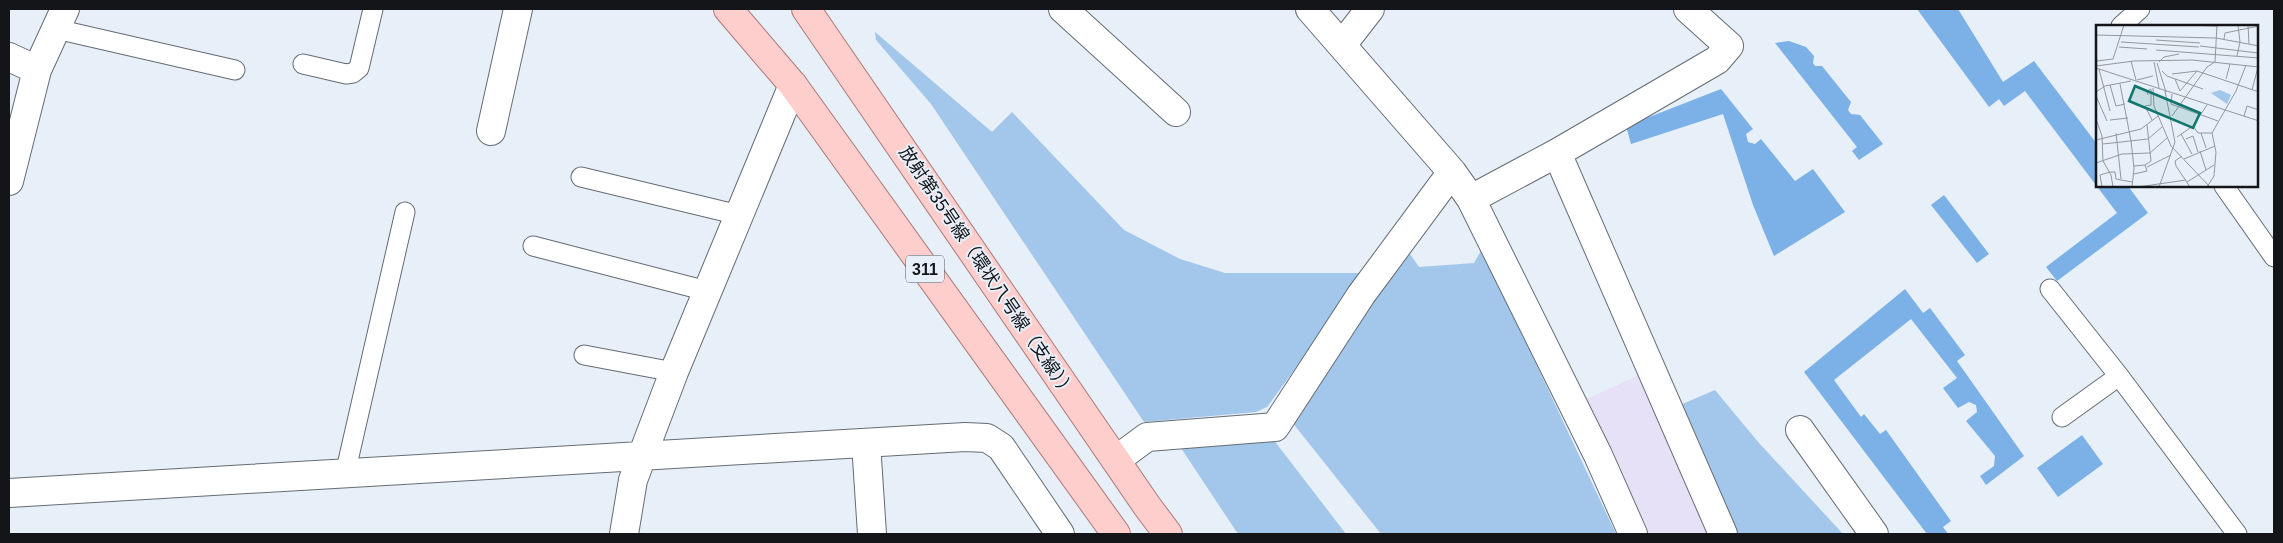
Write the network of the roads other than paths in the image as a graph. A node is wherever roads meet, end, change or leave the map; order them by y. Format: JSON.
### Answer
{"nodes":[{"id":1,"x":373,"y":9,"type":"edge"},
{"id":2,"x":518,"y":9,"type":"edge"},
{"id":3,"x":728,"y":9,"type":"edge"},
{"id":4,"x":1062,"y":9,"type":"edge"},
{"id":5,"x":1310,"y":9,"type":"edge"},
{"id":6,"x":1370,"y":9,"type":"edge"},
{"id":7,"x":1688,"y":9,"type":"edge"},
{"id":8,"x":2140,"y":9,"type":"edge"},
{"id":9,"x":812,"y":11,"type":"edge"},
{"id":10,"x":60,"y":19,"type":"edge"},
{"id":11,"x":2122,"y":25,"type":"edge"},
{"id":12,"x":1342,"y":45,"type":"junction"},
{"id":13,"x":9,"y":57,"type":"edge"},
{"id":14,"x":303,"y":64,"type":"dead end"},
{"id":15,"x":37,"y":70,"type":"junction"},
{"id":16,"x":235,"y":70,"type":"dead end"},
{"id":17,"x":793,"y":85,"type":"junction"},
{"id":18,"x":1176,"y":112,"type":"dead end"},
{"id":19,"x":491,"y":130,"type":"dead end"},
{"id":20,"x":1557,"y":153,"type":"junction"},
{"id":21,"x":1452,"y":172,"type":"junction"},
{"id":22,"x":581,"y":177,"type":"dead end"},
{"id":23,"x":9,"y":181,"type":"edge"},
{"id":24,"x":2225,"y":188,"type":"edge"},
{"id":25,"x":1471,"y":198,"type":"junction"},
{"id":26,"x":405,"y":212,"type":"dead end"},
{"id":27,"x":739,"y":215,"type":"junction"},
{"id":28,"x":533,"y":246,"type":"dead end"},
{"id":29,"x":2274,"y":257,"type":"edge"},
{"id":30,"x":2050,"y":289,"type":"dead end"},
{"id":31,"x":707,"y":290,"type":"junction"},
{"id":32,"x":584,"y":355,"type":"dead end"},
{"id":33,"x":674,"y":372,"type":"junction"},
{"id":34,"x":2119,"y":376,"type":"junction"},
{"id":35,"x":2062,"y":416,"type":"dead end"},
{"id":36,"x":1800,"y":430,"type":"dead end"},
{"id":37,"x":866,"y":443,"type":"junction"},
{"id":38,"x":644,"y":455,"type":"junction"},
{"id":39,"x":1116,"y":460,"type":"junction"},
{"id":40,"x":345,"y":474,"type":"junction"},
{"id":41,"x":9,"y":493,"type":"edge"},
{"id":42,"x":624,"y":534,"type":"edge"},
{"id":43,"x":872,"y":534,"type":"edge"},
{"id":44,"x":1060,"y":534,"type":"edge"},
{"id":45,"x":1116,"y":534,"type":"edge"},
{"id":46,"x":1168,"y":534,"type":"edge"},
{"id":47,"x":1633,"y":534,"type":"edge"},
{"id":48,"x":1723,"y":534,"type":"edge"},
{"id":49,"x":1874,"y":534,"type":"edge"},
{"id":50,"x":2237,"y":534,"type":"edge"}],
"edges":[{"from":1,"to":14,"type":"lane"},
{"from":2,"to":19,"type":"street"},
{"from":3,"to":17,"type":"main road","number":"311"},
{"from":4,"to":18,"type":"street"},
{"from":5,"to":12,"type":"street"},
{"from":6,"to":12,"type":"street"},
{"from":7,"to":20,"type":"street"},
{"from":8,"to":11,"type":"lane"},
{"from":9,"to":39,"type":"main road","name":"放射第35号線（環状八号線（支線））"},
{"from":10,"to":15,"type":"street"},
{"from":10,"to":16,"type":"lane"},
{"from":12,"to":21,"type":"street"},
{"from":13,"to":15,"type":"street"},
{"from":15,"to":23,"type":"street"},
{"from":17,"to":27,"type":"street"},
{"from":17,"to":45,"type":"main road","number":"311"},
{"from":20,"to":25,"type":"street"},
{"from":20,"to":48,"type":"street"},
{"from":21,"to":25,"type":"street"},
{"from":21,"to":39,"type":"street"},
{"from":22,"to":27,"type":"lane"},
{"from":24,"to":29,"type":"lane"},
{"from":25,"to":47,"type":"street"},
{"from":26,"to":40,"type":"lane"},
{"from":27,"to":31,"type":"street"},
{"from":28,"to":31,"type":"lane"},
{"from":30,"to":34,"type":"lane"},
{"from":31,"to":33,"type":"street"},
{"from":32,"to":33,"type":"lane"},
{"from":33,"to":38,"type":"street"},
{"from":34,"to":35,"type":"lane"},
{"from":34,"to":50,"type":"lane"},
{"from":36,"to":49,"type":"street"},
{"from":37,"to":38,"type":"street"},
{"from":37,"to":43,"type":"street"},
{"from":37,"to":44,"type":"street"},
{"from":38,"to":40,"type":"street"},
{"from":38,"to":42,"type":"street"},
{"from":39,"to":46,"type":"main road","name":"放射第35号線（環状八号線（支線））"},
{"from":40,"to":41,"type":"street"}]}
